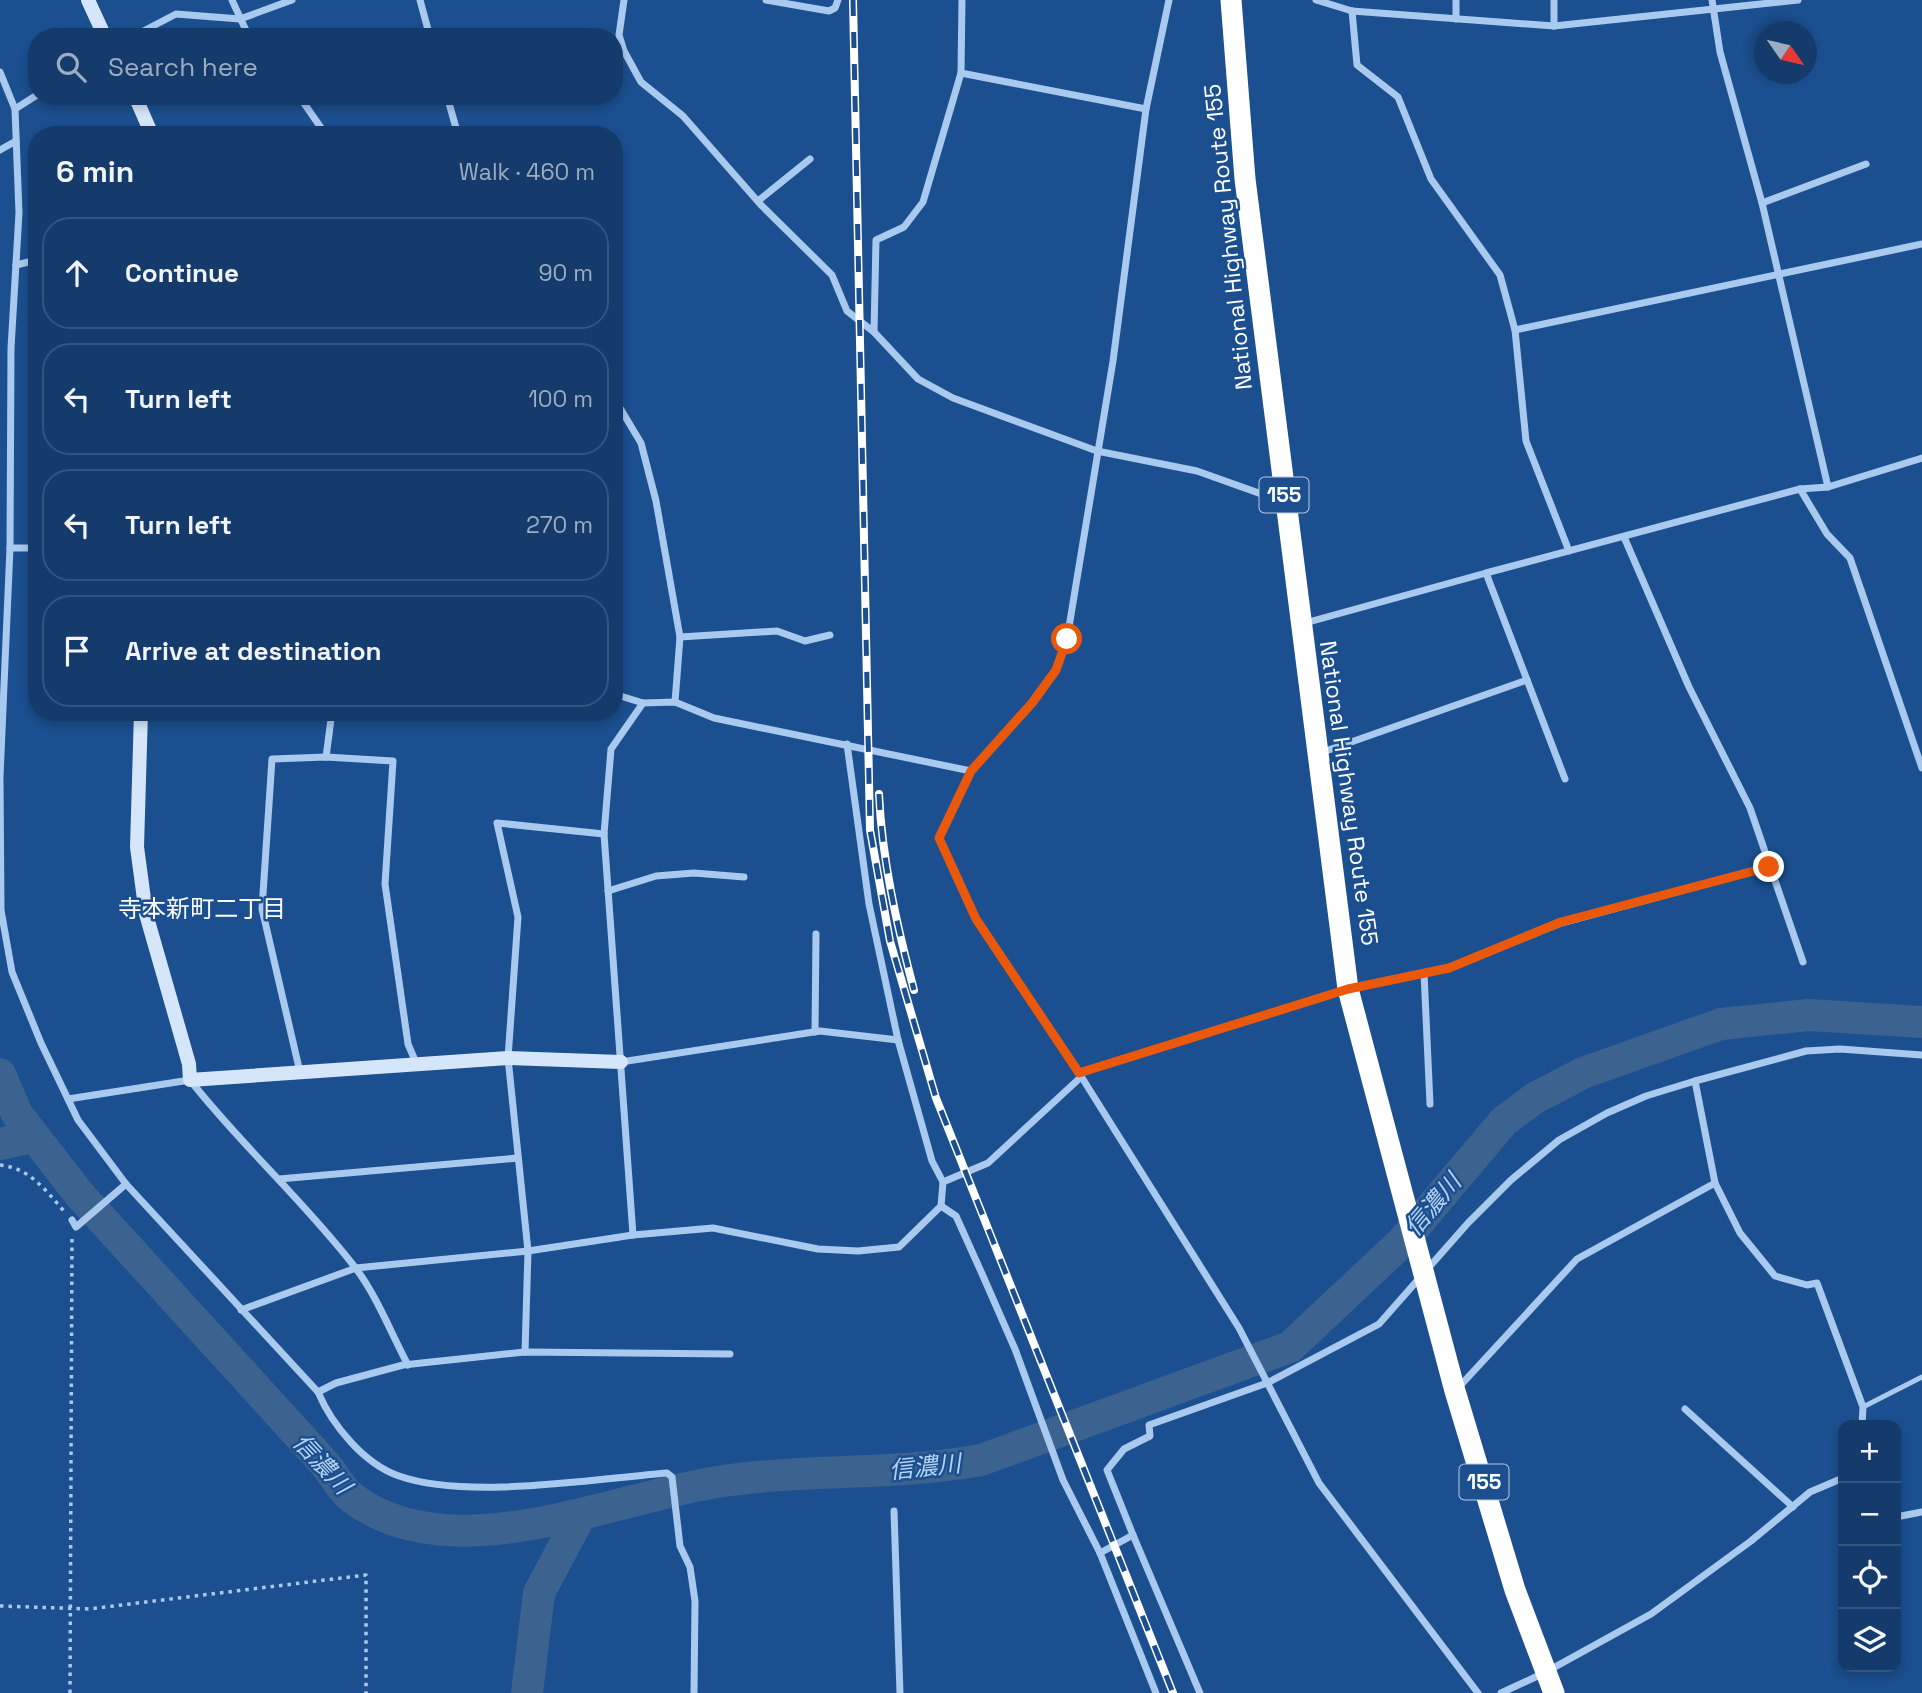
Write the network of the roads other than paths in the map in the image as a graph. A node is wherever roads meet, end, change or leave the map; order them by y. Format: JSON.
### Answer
{"nodes":[{"id":1,"x":88,"y":0,"type":"edge"},
{"id":2,"x":232,"y":0,"type":"edge"},
{"id":3,"x":292,"y":0,"type":"edge"},
{"id":4,"x":420,"y":0,"type":"edge"},
{"id":5,"x":624,"y":0,"type":"edge"},
{"id":6,"x":766,"y":0,"type":"edge"},
{"id":7,"x":838,"y":0,"type":"edge"},
{"id":8,"x":962,"y":0,"type":"edge"},
{"id":9,"x":1169,"y":0,"type":"edge"},
{"id":10,"x":1231,"y":0,"type":"edge"},
{"id":11,"x":1316,"y":0,"type":"edge"},
{"id":12,"x":1456,"y":0,"type":"edge"},
{"id":13,"x":1553,"y":0,"type":"edge"},
{"id":14,"x":1798,"y":0,"type":"edge"},
{"id":15,"x":1713,"y":3,"type":"edge"},
{"id":16,"x":1352,"y":11,"type":"junction"},
{"id":17,"x":240,"y":19,"type":"junction"},
{"id":18,"x":1456,"y":19,"type":"junction"},
{"id":19,"x":1554,"y":26,"type":"junction"},
{"id":20,"x":102,"y":28,"type":"edge"},
{"id":21,"x":149,"y":28,"type":"edge"},
{"id":22,"x":244,"y":28,"type":"edge"},
{"id":23,"x":428,"y":28,"type":"edge"},
{"id":24,"x":620,"y":28,"type":"edge"},
{"id":25,"x":623,"y":48,"type":"edge"},
{"id":26,"x":0,"y":72,"type":"edge"},
{"id":27,"x":961,"y":73,"type":"junction"},
{"id":28,"x":28,"y":101,"type":"edge"},
{"id":29,"x":139,"y":105,"type":"edge"},
{"id":30,"x":305,"y":105,"type":"edge"},
{"id":31,"x":450,"y":105,"type":"edge"},
{"id":32,"x":15,"y":109,"type":"junction"},
{"id":33,"x":1146,"y":109,"type":"junction"},
{"id":34,"x":148,"y":126,"type":"edge"},
{"id":35,"x":320,"y":126,"type":"edge"},
{"id":36,"x":455,"y":126,"type":"edge"},
{"id":37,"x":16,"y":141,"type":"junction"},
{"id":38,"x":0,"y":150,"type":"edge"},
{"id":39,"x":810,"y":159,"type":"dead end"},
{"id":40,"x":1866,"y":164,"type":"dead end"},
{"id":41,"x":758,"y":201,"type":"junction"},
{"id":42,"x":1762,"y":203,"type":"junction"},
{"id":43,"x":1922,"y":244,"type":"edge"},
{"id":44,"x":28,"y":262,"type":"edge"},
{"id":45,"x":16,"y":265,"type":"junction"},
{"id":46,"x":1780,"y":275,"type":"junction"},
{"id":47,"x":1515,"y":330,"type":"junction"},
{"id":48,"x":874,"y":332,"type":"junction"},
{"id":49,"x":623,"y":413,"type":"edge"},
{"id":50,"x":1097,"y":451,"type":"junction"},
{"id":51,"x":1922,"y":458,"type":"edge"},
{"id":52,"x":1828,"y":487,"type":"junction"},
{"id":53,"x":1800,"y":489,"type":"junction"},
{"id":54,"x":1285,"y":502,"type":"junction"},
{"id":55,"x":1624,"y":537,"type":"junction"},
{"id":56,"x":10,"y":548,"type":"junction"},
{"id":57,"x":28,"y":548,"type":"edge"},
{"id":58,"x":1569,"y":551,"type":"junction"},
{"id":59,"x":1486,"y":572,"type":"junction"},
{"id":60,"x":1300,"y":624,"type":"junction"},
{"id":61,"x":830,"y":635,"type":"dead end"},
{"id":62,"x":680,"y":637,"type":"junction"},
{"id":63,"x":1527,"y":680,"type":"junction"},
{"id":64,"x":623,"y":697,"type":"edge"},
{"id":65,"x":675,"y":702,"type":"junction"},
{"id":66,"x":643,"y":703,"type":"junction"},
{"id":67,"x":141,"y":721,"type":"edge"},
{"id":68,"x":331,"y":721,"type":"edge"},
{"id":69,"x":847,"y":744,"type":"junction"},
{"id":70,"x":1317,"y":754,"type":"junction"},
{"id":71,"x":326,"y":757,"type":"junction"},
{"id":72,"x":1922,"y":768,"type":"edge"},
{"id":73,"x":971,"y":771,"type":"junction"},
{"id":74,"x":1565,"y":779,"type":"dead end"},
{"id":75,"x":604,"y":834,"type":"junction"},
{"id":76,"x":1769,"y":867,"type":"junction"},
{"id":77,"x":744,"y":877,"type":"dead end"},
{"id":78,"x":608,"y":891,"type":"junction"},
{"id":79,"x":816,"y":934,"type":"dead end"},
{"id":80,"x":1803,"y":962,"type":"dead end"},
{"id":81,"x":1424,"y":973,"type":"junction"},
{"id":82,"x":1348,"y":989,"type":"junction"},
{"id":83,"x":815,"y":1032,"type":"junction"},
{"id":84,"x":898,"y":1040,"type":"junction"},
{"id":85,"x":1922,"y":1055,"type":"edge"},
{"id":86,"x":508,"y":1058,"type":"junction"},
{"id":87,"x":621,"y":1062,"type":"junction"},
{"id":88,"x":417,"y":1065,"type":"junction"},
{"id":89,"x":300,"y":1073,"type":"junction"},
{"id":90,"x":1080,"y":1075,"type":"junction"},
{"id":91,"x":190,"y":1080,"type":"junction"},
{"id":92,"x":1695,"y":1081,"type":"junction"},
{"id":93,"x":68,"y":1099,"type":"junction"},
{"id":94,"x":1430,"y":1104,"type":"dead end"},
{"id":95,"x":519,"y":1158,"type":"junction"},
{"id":96,"x":279,"y":1179,"type":"junction"},
{"id":97,"x":943,"y":1182,"type":"junction"},
{"id":98,"x":1715,"y":1183,"type":"junction"},
{"id":99,"x":126,"y":1184,"type":"junction"},
{"id":100,"x":941,"y":1206,"type":"junction"},
{"id":101,"x":74,"y":1224,"type":"road end"},
{"id":102,"x":633,"y":1235,"type":"junction"},
{"id":103,"x":528,"y":1251,"type":"junction"},
{"id":104,"x":356,"y":1268,"type":"junction"},
{"id":105,"x":1423,"y":1271,"type":"junction"},
{"id":106,"x":241,"y":1310,"type":"junction"},
{"id":107,"x":525,"y":1352,"type":"junction"},
{"id":108,"x":730,"y":1354,"type":"dead end"},
{"id":109,"x":408,"y":1365,"type":"junction"},
{"id":110,"x":1922,"y":1377,"type":"edge"},
{"id":111,"x":1267,"y":1383,"type":"junction"},
{"id":112,"x":1455,"y":1391,"type":"junction"},
{"id":113,"x":318,"y":1392,"type":"junction"},
{"id":114,"x":1863,"y":1407,"type":"junction"},
{"id":115,"x":1685,"y":1409,"type":"dead end"},
{"id":116,"x":1862,"y":1420,"type":"edge"},
{"id":117,"x":1838,"y":1480,"type":"edge"},
{"id":118,"x":1793,"y":1507,"type":"junction"},
{"id":119,"x":894,"y":1511,"type":"dead end"},
{"id":120,"x":1922,"y":1512,"type":"edge"},
{"id":121,"x":1901,"y":1516,"type":"edge"},
{"id":122,"x":1133,"y":1535,"type":"junction"},
{"id":123,"x":1100,"y":1553,"type":"junction"},
{"id":124,"x":1545,"y":1673,"type":"junction"},
{"id":125,"x":694,"y":1693,"type":"edge"},
{"id":126,"x":900,"y":1693,"type":"edge"},
{"id":127,"x":1156,"y":1693,"type":"edge"},
{"id":128,"x":1200,"y":1693,"type":"edge"},
{"id":129,"x":1478,"y":1693,"type":"edge"},
{"id":130,"x":1501,"y":1693,"type":"edge"},
{"id":131,"x":1554,"y":1693,"type":"edge"}],
"edges":[{"from":1,"to":20,"type":"street"},
{"from":2,"to":17,"type":"street"},
{"from":3,"to":17,"type":"street"},
{"from":4,"to":23,"type":"street"},
{"from":5,"to":24,"type":"street"},
{"from":6,"to":7,"type":"street"},
{"from":8,"to":27,"type":"street"},
{"from":9,"to":33,"type":"street"},
{"from":10,"to":54,"type":"highway","name":"National Highway Route 155","number":"155"},
{"from":11,"to":16,"type":"street"},
{"from":12,"to":18,"type":"street"},
{"from":13,"to":19,"type":"street"},
{"from":14,"to":15,"type":"street"},
{"from":15,"to":19,"type":"street"},
{"from":15,"to":42,"type":"street"},
{"from":16,"to":18,"type":"street"},
{"from":16,"to":47,"type":"street"},
{"from":17,"to":21,"type":"street"},
{"from":17,"to":22,"type":"street"},
{"from":18,"to":19,"type":"street"},
{"from":25,"to":41,"type":"street"},
{"from":26,"to":32,"type":"street"},
{"from":27,"to":33,"type":"street"},
{"from":27,"to":48,"type":"street"},
{"from":28,"to":32,"type":"street"},
{"from":29,"to":34,"type":"street"},
{"from":30,"to":35,"type":"street"},
{"from":31,"to":36,"type":"street"},
{"from":32,"to":37,"type":"street"},
{"from":33,"to":50,"type":"street"},
{"from":37,"to":38,"type":"street"},
{"from":37,"to":45,"type":"street"},
{"from":39,"to":41,"type":"street"},
{"from":40,"to":42,"type":"street"},
{"from":41,"to":48,"type":"street"},
{"from":42,"to":46,"type":"street"},
{"from":43,"to":46,"type":"street"},
{"from":44,"to":45,"type":"street"},
{"from":45,"to":56,"type":"street"},
{"from":46,"to":47,"type":"street"},
{"from":46,"to":52,"type":"street"},
{"from":47,"to":58,"type":"street"},
{"from":48,"to":50,"type":"street"},
{"from":49,"to":62,"type":"street"},
{"from":50,"to":54,"type":"street"},
{"from":50,"to":73,"type":"street"},
{"from":51,"to":52,"type":"street"},
{"from":52,"to":53,"type":"street"},
{"from":53,"to":55,"type":"street"},
{"from":53,"to":72,"type":"street"},
{"from":54,"to":60,"type":"highway","name":"National Highway Route 155","number":"155"},
{"from":55,"to":58,"type":"street"},
{"from":55,"to":76,"type":"street"},
{"from":56,"to":57,"type":"street"},
{"from":56,"to":93,"type":"street"},
{"from":58,"to":59,"type":"street"},
{"from":59,"to":60,"type":"street"},
{"from":59,"to":63,"type":"street"},
{"from":60,"to":70,"type":"highway","name":"National Highway Route 155","number":"155"},
{"from":61,"to":62,"type":"street"},
{"from":62,"to":65,"type":"street"},
{"from":63,"to":70,"type":"street"},
{"from":63,"to":74,"type":"street"},
{"from":64,"to":66,"type":"street"},
{"from":65,"to":66,"type":"street"},
{"from":65,"to":69,"type":"street"},
{"from":66,"to":75,"type":"street"},
{"from":67,"to":91,"type":"street"},
{"from":68,"to":71,"type":"street"},
{"from":69,"to":73,"type":"street"},
{"from":69,"to":84,"type":"street"},
{"from":70,"to":82,"type":"highway","name":"National Highway Route 155","number":"155"},
{"from":71,"to":88,"type":"street"},
{"from":71,"to":89,"type":"street"},
{"from":73,"to":90,"type":"street"},
{"from":75,"to":78,"type":"street"},
{"from":75,"to":86,"type":"street"},
{"from":76,"to":80,"type":"street"},
{"from":76,"to":81,"type":"street"},
{"from":77,"to":78,"type":"street"},
{"from":78,"to":87,"type":"street"},
{"from":79,"to":83,"type":"street"},
{"from":81,"to":82,"type":"street"},
{"from":81,"to":94,"type":"street"},
{"from":82,"to":90,"type":"street"},
{"from":82,"to":105,"type":"highway","name":"National Highway Route 155","number":"155"},
{"from":83,"to":84,"type":"street"},
{"from":83,"to":87,"type":"street"},
{"from":84,"to":97,"type":"street"},
{"from":85,"to":92,"type":"street"},
{"from":86,"to":87,"type":"street"},
{"from":86,"to":88,"type":"street"},
{"from":86,"to":95,"type":"street"},
{"from":87,"to":102,"type":"street"},
{"from":88,"to":89,"type":"street"},
{"from":89,"to":91,"type":"street"},
{"from":90,"to":97,"type":"street"},
{"from":90,"to":111,"type":"street"},
{"from":91,"to":93,"type":"street"},
{"from":91,"to":96,"type":"street"},
{"from":92,"to":98,"type":"street"},
{"from":92,"to":105,"type":"street"},
{"from":93,"to":99,"type":"street"},
{"from":95,"to":96,"type":"street"},
{"from":95,"to":103,"type":"street"},
{"from":96,"to":104,"type":"street"},
{"from":97,"to":100,"type":"street"},
{"from":98,"to":112,"type":"street"},
{"from":98,"to":114,"type":"street"},
{"from":99,"to":101,"type":"street"},
{"from":99,"to":106,"type":"street"},
{"from":100,"to":102,"type":"street"},
{"from":100,"to":123,"type":"street"},
{"from":102,"to":103,"type":"street"},
{"from":103,"to":104,"type":"street"},
{"from":103,"to":107,"type":"street"},
{"from":104,"to":106,"type":"street"},
{"from":104,"to":109,"type":"street"},
{"from":105,"to":111,"type":"street"},
{"from":105,"to":112,"type":"highway","name":"National Highway Route 155","number":"155"},
{"from":106,"to":113,"type":"street"},
{"from":107,"to":108,"type":"street"},
{"from":107,"to":109,"type":"street"},
{"from":109,"to":113,"type":"street"},
{"from":110,"to":114,"type":"lane"},
{"from":111,"to":122,"type":"street"},
{"from":111,"to":129,"type":"street"},
{"from":112,"to":124,"type":"highway","name":"National Highway Route 155","number":"155"},
{"from":113,"to":125,"type":"street"},
{"from":114,"to":116,"type":"street"},
{"from":115,"to":118,"type":"street"},
{"from":117,"to":118,"type":"street"},
{"from":118,"to":124,"type":"street"},
{"from":119,"to":126,"type":"street"},
{"from":120,"to":121,"type":"street"},
{"from":122,"to":123,"type":"street"},
{"from":122,"to":128,"type":"street"},
{"from":123,"to":127,"type":"street"},
{"from":124,"to":130,"type":"street"},
{"from":124,"to":131,"type":"highway","name":"National Highway Route 155","number":"155"}]}
